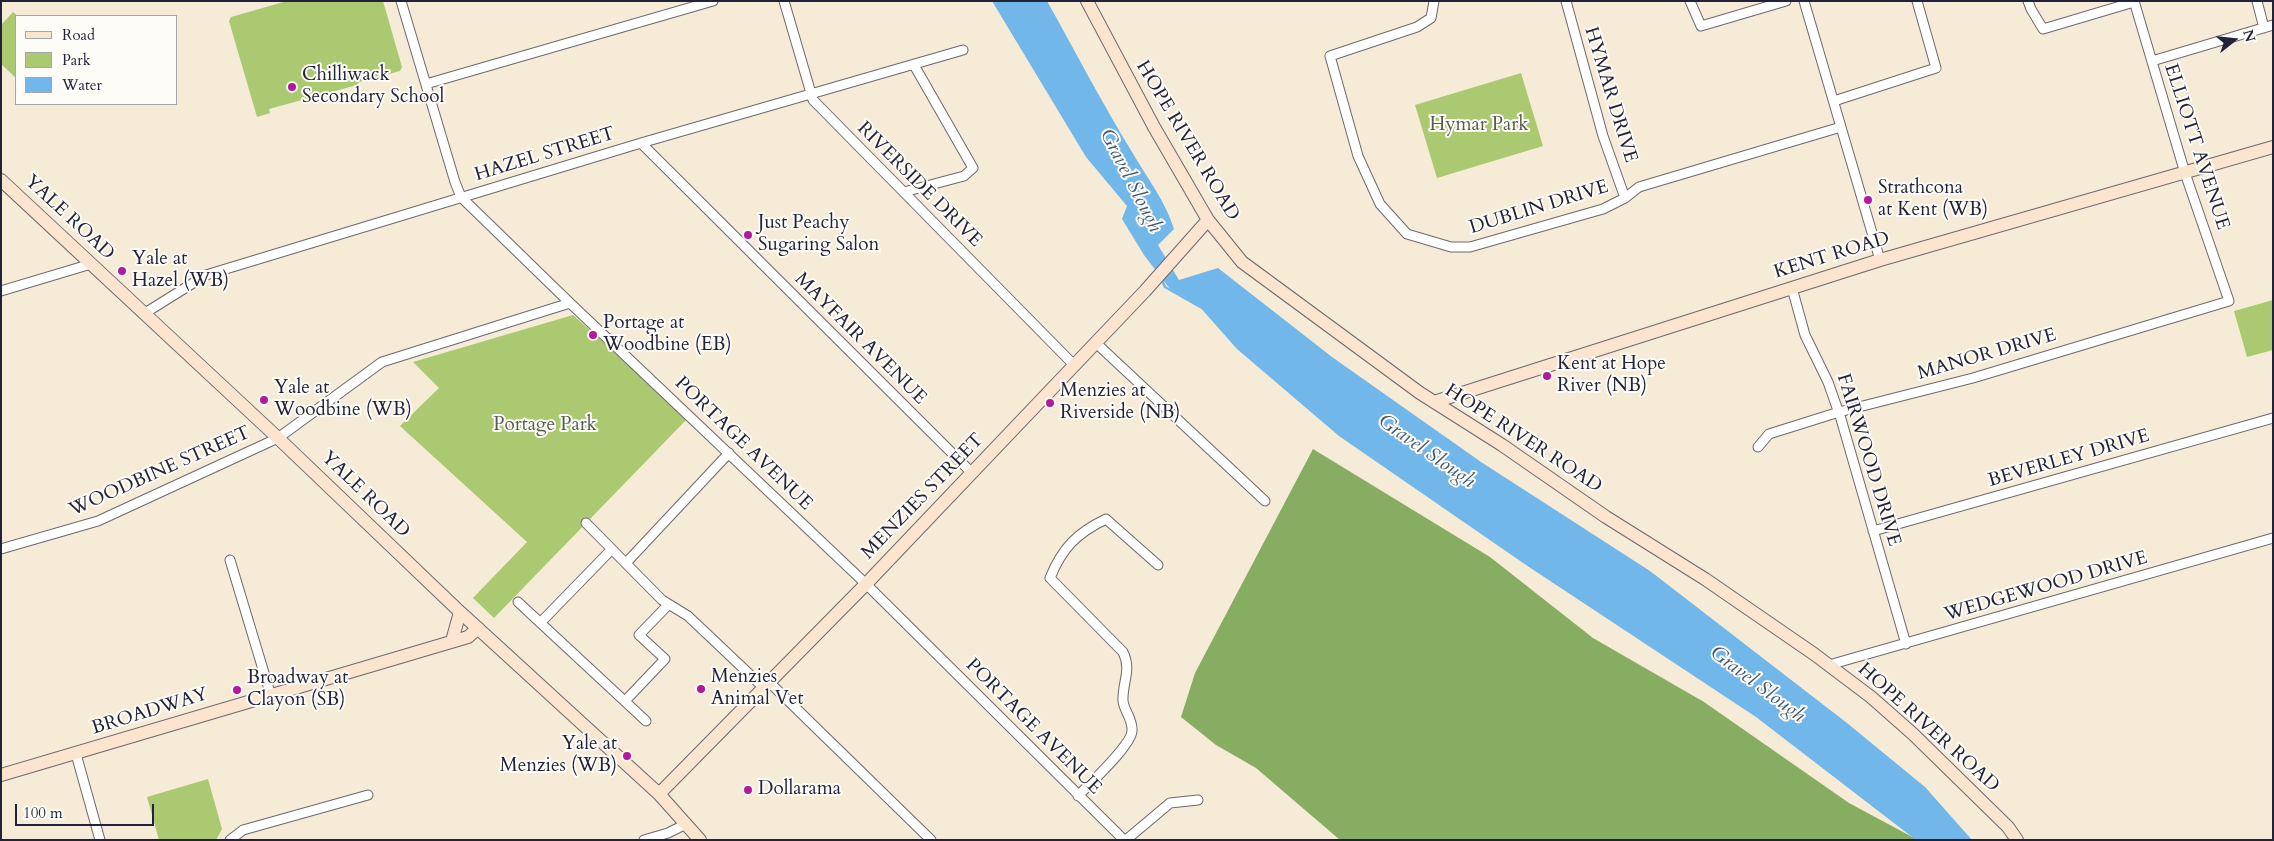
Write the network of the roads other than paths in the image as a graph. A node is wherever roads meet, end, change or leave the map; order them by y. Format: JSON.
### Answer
{"nodes":[{"id":1,"x":401,"y":1,"type":"edge"},
{"id":2,"x":713,"y":1,"type":"edge"},
{"id":3,"x":784,"y":1,"type":"edge"},
{"id":4,"x":1087,"y":1,"type":"edge"},
{"id":5,"x":1434,"y":1,"type":"edge"},
{"id":6,"x":1566,"y":1,"type":"edge"},
{"id":7,"x":1690,"y":1,"type":"edge"},
{"id":8,"x":1786,"y":1,"type":"edge"},
{"id":9,"x":1804,"y":1,"type":"edge"},
{"id":10,"x":1917,"y":1,"type":"edge"},
{"id":11,"x":2028,"y":1,"type":"edge"},
{"id":12,"x":2257,"y":1,"type":"edge"},
{"id":13,"x":2134,"y":2,"type":"edge"},
{"id":14,"x":2268,"y":26,"type":"edge"},
{"id":15,"x":963,"y":50,"type":"dead end"},
{"id":16,"x":2152,"y":61,"type":"junction"},
{"id":17,"x":914,"y":65,"type":"junction"},
{"id":18,"x":426,"y":84,"type":"junction"},
{"id":19,"x":812,"y":95,"type":"junction"},
{"id":20,"x":1834,"y":101,"type":"junction"},
{"id":21,"x":1841,"y":127,"type":"junction"},
{"id":22,"x":641,"y":143,"type":"junction"},
{"id":23,"x":2273,"y":147,"type":"edge"},
{"id":24,"x":2185,"y":173,"type":"junction"},
{"id":25,"x":1,"y":180,"type":"edge"},
{"id":26,"x":904,"y":192,"type":"junction"},
{"id":27,"x":461,"y":197,"type":"junction"},
{"id":28,"x":1625,"y":198,"type":"junction"},
{"id":29,"x":1208,"y":220,"type":"junction"},
{"id":30,"x":1880,"y":260,"type":"junction"},
{"id":31,"x":91,"y":264,"type":"junction"},
{"id":32,"x":1792,"y":288,"type":"junction"},
{"id":33,"x":1,"y":290,"type":"edge"},
{"id":34,"x":2229,"y":301,"type":"joint"},
{"id":35,"x":570,"y":303,"type":"junction"},
{"id":36,"x":145,"y":313,"type":"junction"},
{"id":37,"x":1096,"y":342,"type":"junction"},
{"id":38,"x":1074,"y":365,"type":"junction"},
{"id":39,"x":1434,"y":402,"type":"junction"},
{"id":40,"x":1839,"y":412,"type":"junction"},
{"id":41,"x":2273,"y":418,"type":"edge"},
{"id":42,"x":278,"y":438,"type":"junction"},
{"id":43,"x":1758,"y":447,"type":"dead end"},
{"id":44,"x":729,"y":453,"type":"junction"},
{"id":45,"x":972,"y":473,"type":"junction"},
{"id":46,"x":1265,"y":501,"type":"dead end"},
{"id":47,"x":586,"y":523,"type":"dead end"},
{"id":48,"x":1874,"y":532,"type":"junction"},
{"id":49,"x":2273,"y":538,"type":"edge"},
{"id":50,"x":1,"y":549,"type":"edge"},
{"id":51,"x":612,"y":550,"type":"junction"},
{"id":52,"x":230,"y":560,"type":"dead end"},
{"id":53,"x":626,"y":563,"type":"junction"},
{"id":54,"x":1158,"y":565,"type":"dead end"},
{"id":55,"x":866,"y":584,"type":"junction"},
{"id":56,"x":518,"y":602,"type":"dead end"},
{"id":57,"x":668,"y":605,"type":"junction"},
{"id":58,"x":460,"y":612,"type":"junction"},
{"id":59,"x":541,"y":622,"type":"junction"},
{"id":60,"x":478,"y":628,"type":"junction"},
{"id":61,"x":452,"y":641,"type":"junction"},
{"id":62,"x":1906,"y":644,"type":"junction"},
{"id":63,"x":1829,"y":665,"type":"junction"},
{"id":64,"x":766,"y":685,"type":"junction"},
{"id":65,"x":271,"y":696,"type":"junction"},
{"id":66,"x":625,"y":701,"type":"junction"},
{"id":67,"x":646,"y":721,"type":"dead end"},
{"id":68,"x":76,"y":754,"type":"junction"},
{"id":69,"x":1,"y":775,"type":"edge"},
{"id":70,"x":659,"y":794,"type":"junction"},
{"id":71,"x":368,"y":795,"type":"dead end"},
{"id":72,"x":1078,"y":796,"type":"junction"},
{"id":73,"x":1198,"y":800,"type":"dead end"},
{"id":74,"x":686,"y":824,"type":"junction"},
{"id":75,"x":100,"y":840,"type":"edge"},
{"id":76,"x":230,"y":840,"type":"edge"},
{"id":77,"x":644,"y":840,"type":"edge"},
{"id":78,"x":700,"y":840,"type":"edge"},
{"id":79,"x":931,"y":840,"type":"edge"},
{"id":80,"x":1125,"y":840,"type":"edge"},
{"id":81,"x":2017,"y":840,"type":"edge"}],
"edges":[{"from":1,"to":18,"type":"street","name":"PORTAGE AVENUE"},
{"from":2,"to":18,"type":"street"},
{"from":3,"to":19,"type":"street","name":"RIVERSIDE DRIVE"},
{"from":4,"to":29,"type":"street","name":"HOPE RIVER ROAD"},
{"from":5,"to":28,"type":"street","name":"DUBLIN DRIVE"},
{"from":6,"to":28,"type":"street","name":"HYMAR DRIVE"},
{"from":7,"to":8,"type":"street"},
{"from":9,"to":20,"type":"street"},
{"from":10,"to":20,"type":"street"},
{"from":11,"to":13,"type":"street"},
{"from":12,"to":14,"type":"street"},
{"from":13,"to":16,"type":"street","name":"ELLIOTT AVENUE"},
{"from":14,"to":16,"type":"street"},
{"from":15,"to":17,"type":"street","name":"HAZEL STREET"},
{"from":16,"to":24,"type":"street","name":"ELLIOTT AVENUE"},
{"from":17,"to":19,"type":"street","name":"HAZEL STREET"},
{"from":17,"to":26,"type":"street"},
{"from":18,"to":27,"type":"street","name":"PORTAGE AVENUE"},
{"from":19,"to":22,"type":"street","name":"HAZEL STREET"},
{"from":19,"to":26,"type":"street","name":"RIVERSIDE DRIVE"},
{"from":20,"to":21,"type":"street"},
{"from":21,"to":28,"type":"street","name":"DUBLIN DRIVE"},
{"from":21,"to":30,"type":"street"},
{"from":22,"to":27,"type":"street","name":"HAZEL STREET"},
{"from":22,"to":45,"type":"street","name":"MAYFAIR AVENUE"},
{"from":23,"to":24,"type":"street","name":"KENT ROAD"},
{"from":24,"to":30,"type":"street","name":"KENT ROAD"},
{"from":24,"to":34,"type":"street","name":"ELLIOTT AVENUE"},
{"from":25,"to":31,"type":"street","name":"YALE ROAD"},
{"from":26,"to":38,"type":"street","name":"RIVERSIDE DRIVE"},
{"from":27,"to":35,"type":"street","name":"PORTAGE AVENUE"},
{"from":27,"to":36,"type":"street","name":"HAZEL STREET"},
{"from":29,"to":37,"type":"street","name":"MENZIES STREET"},
{"from":29,"to":39,"type":"street","name":"HOPE RIVER ROAD"},
{"from":30,"to":32,"type":"street","name":"KENT ROAD"},
{"from":31,"to":33,"type":"street"},
{"from":31,"to":36,"type":"street","name":"YALE ROAD"},
{"from":32,"to":39,"type":"street","name":"KENT ROAD"},
{"from":32,"to":40,"type":"street","name":"FAIRWOOD DRIVE"},
{"from":34,"to":40,"type":"street","name":"MANOR DRIVE"},
{"from":35,"to":42,"type":"street","name":"WOODBINE STREET"},
{"from":35,"to":44,"type":"street","name":"PORTAGE AVENUE"},
{"from":36,"to":42,"type":"street","name":"YALE ROAD"},
{"from":37,"to":38,"type":"street","name":"MENZIES STREET"},
{"from":37,"to":46,"type":"street"},
{"from":38,"to":45,"type":"street","name":"MENZIES STREET"},
{"from":39,"to":63,"type":"street","name":"HOPE RIVER ROAD"},
{"from":40,"to":43,"type":"street","name":"MANOR DRIVE"},
{"from":40,"to":48,"type":"street","name":"FAIRWOOD DRIVE"},
{"from":41,"to":48,"type":"street","name":"BEVERLEY DRIVE"},
{"from":42,"to":50,"type":"street","name":"WOODBINE STREET"},
{"from":42,"to":58,"type":"street","name":"YALE ROAD"},
{"from":44,"to":53,"type":"street"},
{"from":44,"to":55,"type":"street","name":"PORTAGE AVENUE"},
{"from":45,"to":55,"type":"street","name":"MENZIES STREET"},
{"from":47,"to":51,"type":"street"},
{"from":48,"to":62,"type":"street","name":"FAIRWOOD DRIVE"},
{"from":49,"to":62,"type":"street","name":"WEDGEWOOD DRIVE"},
{"from":51,"to":53,"type":"street"},
{"from":51,"to":59,"type":"street"},
{"from":52,"to":65,"type":"street"},
{"from":53,"to":57,"type":"street"},
{"from":54,"to":72,"type":"street"},
{"from":55,"to":64,"type":"street","name":"MENZIES STREET"},
{"from":55,"to":72,"type":"street","name":"PORTAGE AVENUE"},
{"from":56,"to":59,"type":"street"},
{"from":57,"to":64,"type":"street"},
{"from":57,"to":66,"type":"street"},
{"from":58,"to":60,"type":"street","name":"YALE ROAD"},
{"from":58,"to":61,"type":"street"},
{"from":59,"to":66,"type":"street"},
{"from":60,"to":61,"type":"street","name":"BROADWAY"},
{"from":60,"to":70,"type":"street","name":"YALE ROAD"},
{"from":61,"to":65,"type":"street","name":"BROADWAY"},
{"from":62,"to":63,"type":"street","name":"WEDGEWOOD DRIVE"},
{"from":63,"to":81,"type":"street","name":"HOPE RIVER ROAD"},
{"from":64,"to":70,"type":"street","name":"MENZIES STREET"},
{"from":64,"to":79,"type":"street"},
{"from":65,"to":68,"type":"street","name":"BROADWAY"},
{"from":66,"to":67,"type":"street"},
{"from":68,"to":69,"type":"street","name":"BROADWAY"},
{"from":68,"to":75,"type":"street"},
{"from":70,"to":74,"type":"street","name":"YALE ROAD"},
{"from":71,"to":76,"type":"street"},
{"from":72,"to":80,"type":"street","name":"PORTAGE AVENUE"},
{"from":73,"to":80,"type":"street"},
{"from":74,"to":77,"type":"street"},
{"from":74,"to":78,"type":"street","name":"YALE ROAD"}]}
